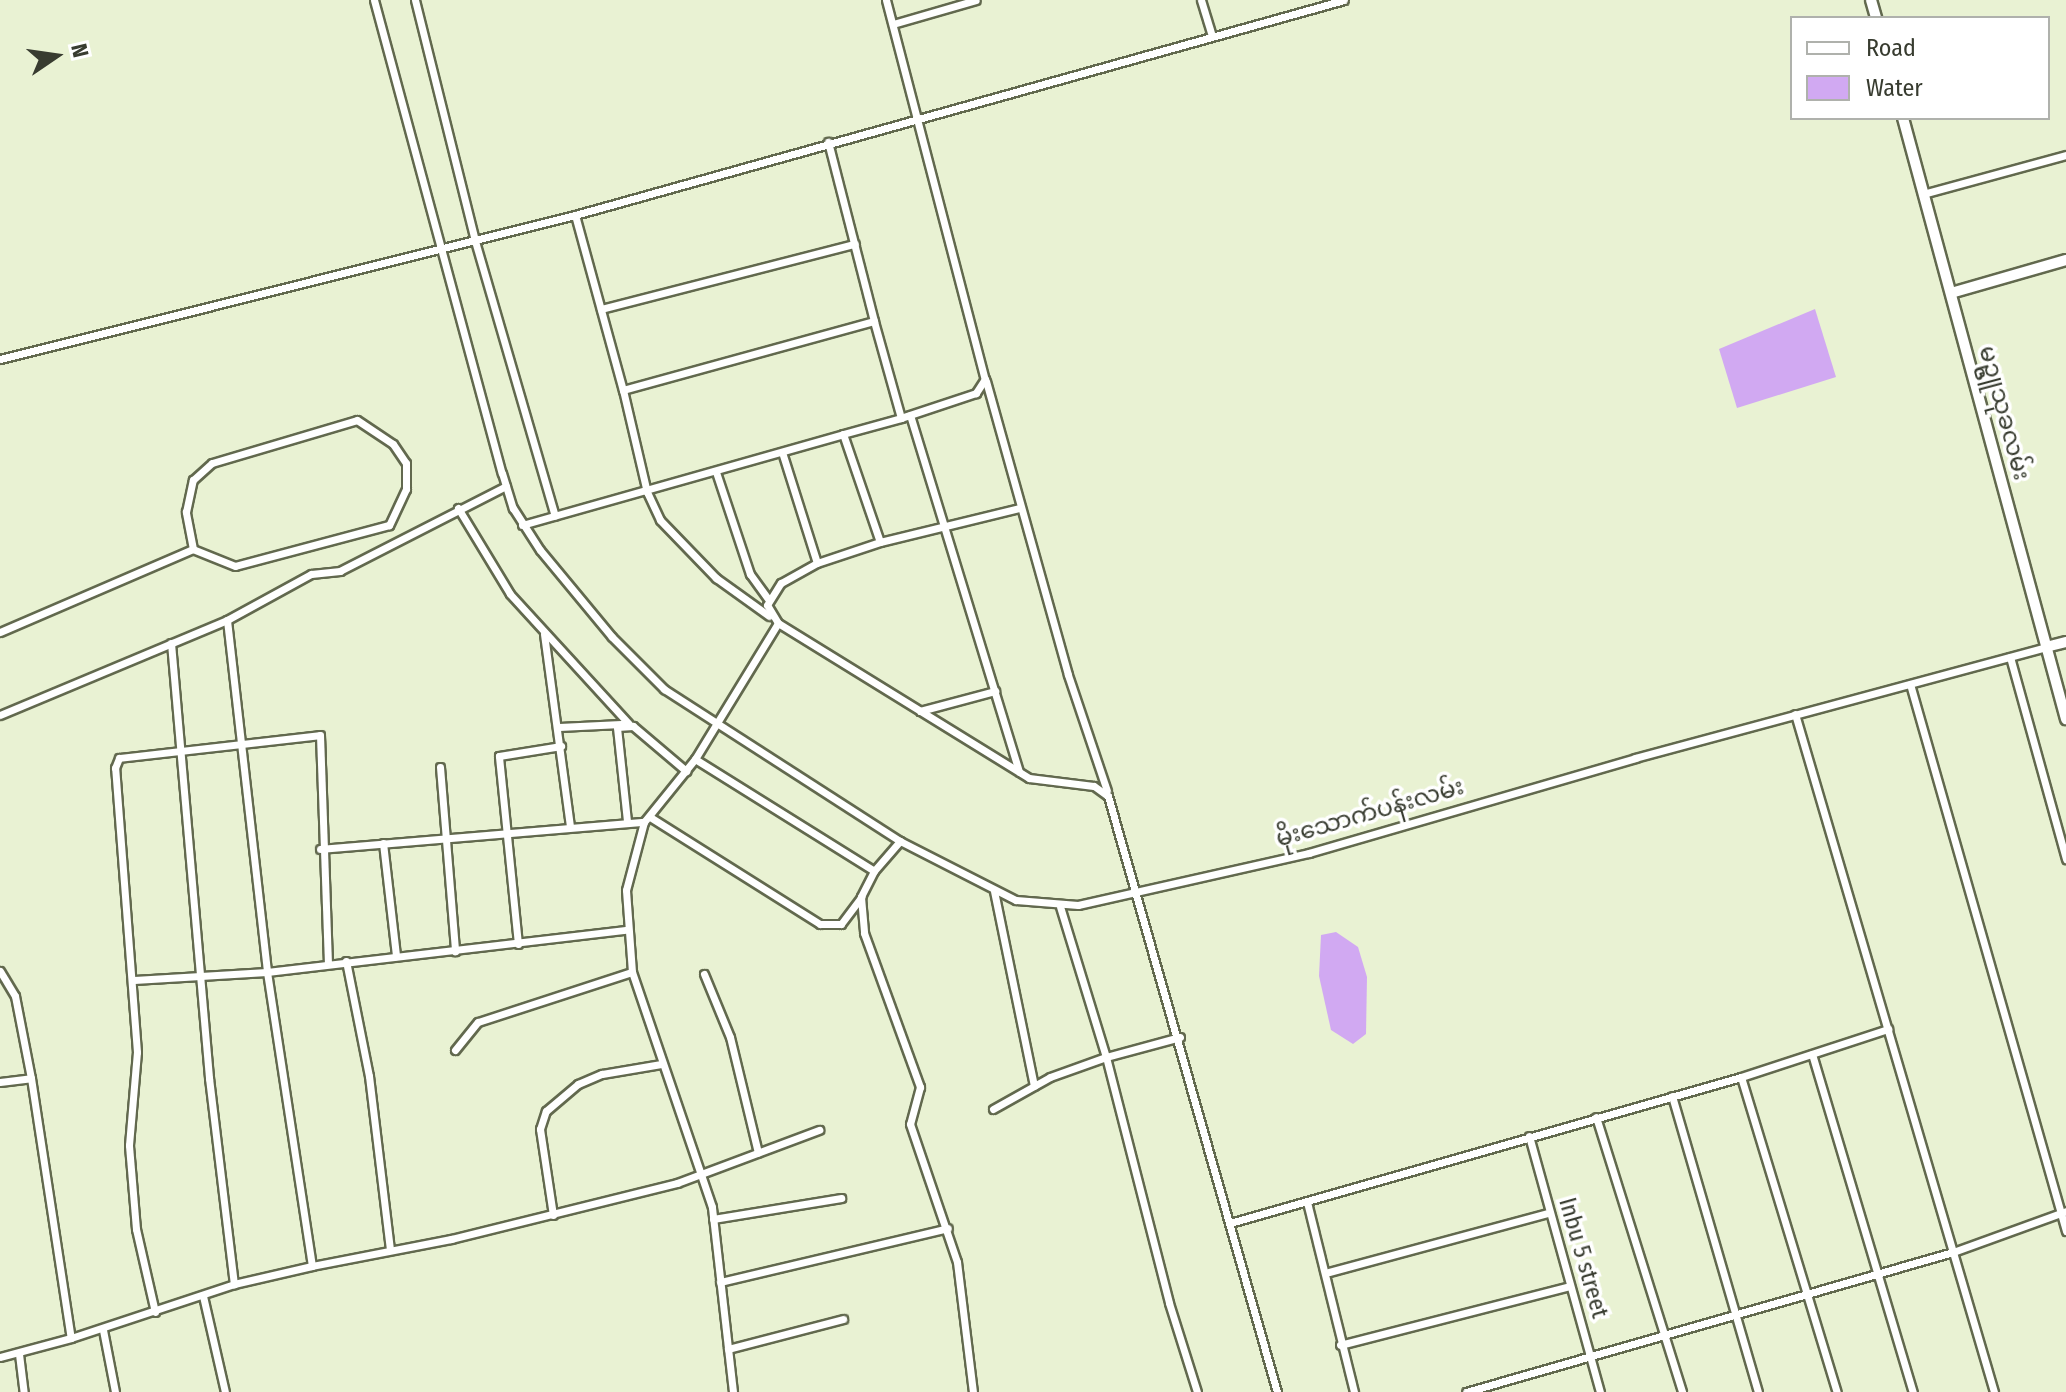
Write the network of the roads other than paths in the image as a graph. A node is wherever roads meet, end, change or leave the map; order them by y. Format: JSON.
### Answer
{"nodes":[{"id":1,"x":374,"y":0,"type":"edge"},
{"id":2,"x":415,"y":0,"type":"edge"},
{"id":3,"x":886,"y":0,"type":"edge"},
{"id":4,"x":976,"y":0,"type":"edge"},
{"id":5,"x":1201,"y":0,"type":"edge"},
{"id":6,"x":1344,"y":0,"type":"edge"},
{"id":7,"x":893,"y":24,"type":"junction"},
{"id":8,"x":1212,"y":36,"type":"junction"},
{"id":9,"x":917,"y":116,"type":"junction"},
{"id":10,"x":1904,"y":120,"type":"edge"},
{"id":11,"x":828,"y":142,"type":"junction"},
{"id":12,"x":2066,"y":155,"type":"edge"},
{"id":13,"x":1923,"y":194,"type":"junction"},
{"id":14,"x":575,"y":215,"type":"junction"},
{"id":15,"x":475,"y":241,"type":"junction"},
{"id":16,"x":855,"y":244,"type":"junction"},
{"id":17,"x":441,"y":247,"type":"junction"},
{"id":18,"x":2066,"y":260,"type":"edge"},
{"id":19,"x":1951,"y":293,"type":"junction"},
{"id":20,"x":601,"y":309,"type":"junction"},
{"id":21,"x":874,"y":321,"type":"junction"},
{"id":22,"x":0,"y":359,"type":"edge"},
{"id":23,"x":985,"y":379,"type":"junction"},
{"id":24,"x":623,"y":390,"type":"junction"},
{"id":25,"x":910,"y":415,"type":"junction"},
{"id":26,"x":901,"y":418,"type":"junction"},
{"id":27,"x":843,"y":434,"type":"junction"},
{"id":28,"x":782,"y":452,"type":"junction"},
{"id":29,"x":716,"y":472,"type":"junction"},
{"id":30,"x":506,"y":486,"type":"junction"},
{"id":31,"x":647,"y":492,"type":"junction"},
{"id":32,"x":458,"y":508,"type":"junction"},
{"id":33,"x":1020,"y":508,"type":"junction"},
{"id":34,"x":555,"y":516,"type":"junction"},
{"id":35,"x":522,"y":525,"type":"junction"},
{"id":36,"x":944,"y":526,"type":"junction"},
{"id":37,"x":880,"y":542,"type":"junction"},
{"id":38,"x":193,"y":549,"type":"junction"},
{"id":39,"x":817,"y":563,"type":"junction"},
{"id":40,"x":768,"y":599,"type":"junction"},
{"id":41,"x":227,"y":620,"type":"junction"},
{"id":42,"x":778,"y":623,"type":"junction"},
{"id":43,"x":0,"y":632,"type":"edge"},
{"id":44,"x":544,"y":634,"type":"junction"},
{"id":45,"x":2066,"y":642,"type":"edge"},
{"id":46,"x":171,"y":643,"type":"junction"},
{"id":47,"x":2046,"y":647,"type":"junction"},
{"id":48,"x":2010,"y":657,"type":"junction"},
{"id":49,"x":1910,"y":684,"type":"junction"},
{"id":50,"x":995,"y":691,"type":"junction"},
{"id":51,"x":920,"y":711,"type":"junction"},
{"id":52,"x":1795,"y":714,"type":"junction"},
{"id":53,"x":0,"y":715,"type":"edge"},
{"id":54,"x":2066,"y":719,"type":"edge"},
{"id":55,"x":626,"y":724,"type":"junction"},
{"id":56,"x":716,"y":724,"type":"junction"},
{"id":57,"x":559,"y":727,"type":"junction"},
{"id":58,"x":244,"y":744,"type":"junction"},
{"id":59,"x":561,"y":746,"type":"junction"},
{"id":60,"x":177,"y":750,"type":"junction"},
{"id":61,"x":695,"y":759,"type":"junction"},
{"id":62,"x":440,"y":767,"type":"dead end"},
{"id":63,"x":686,"y":771,"type":"junction"},
{"id":64,"x":1019,"y":772,"type":"junction"},
{"id":65,"x":1108,"y":796,"type":"junction"},
{"id":66,"x":647,"y":820,"type":"junction"},
{"id":67,"x":627,"y":821,"type":"junction"},
{"id":68,"x":570,"y":826,"type":"junction"},
{"id":69,"x":506,"y":831,"type":"junction"},
{"id":70,"x":444,"y":838,"type":"junction"},
{"id":71,"x":900,"y":841,"type":"junction"},
{"id":72,"x":383,"y":843,"type":"junction"},
{"id":73,"x":320,"y":849,"type":"junction"},
{"id":74,"x":2066,"y":859,"type":"edge"},
{"id":75,"x":874,"y":871,"type":"junction"},
{"id":76,"x":994,"y":891,"type":"junction"},
{"id":77,"x":1139,"y":894,"type":"junction"},
{"id":78,"x":861,"y":897,"type":"junction"},
{"id":79,"x":1060,"y":907,"type":"junction"},
{"id":80,"x":626,"y":930,"type":"junction"},
{"id":81,"x":518,"y":944,"type":"junction"},
{"id":82,"x":455,"y":951,"type":"junction"},
{"id":83,"x":396,"y":956,"type":"junction"},
{"id":84,"x":346,"y":961,"type":"junction"},
{"id":85,"x":328,"y":964,"type":"junction"},
{"id":86,"x":0,"y":971,"type":"edge"},
{"id":87,"x":267,"y":972,"type":"junction"},
{"id":88,"x":632,"y":972,"type":"junction"},
{"id":89,"x":704,"y":974,"type":"dead end"},
{"id":90,"x":204,"y":978,"type":"junction"},
{"id":91,"x":134,"y":980,"type":"junction"},
{"id":92,"x":1888,"y":1029,"type":"junction"},
{"id":93,"x":1180,"y":1037,"type":"junction"},
{"id":94,"x":455,"y":1050,"type":"dead end"},
{"id":95,"x":1812,"y":1054,"type":"junction"},
{"id":96,"x":1106,"y":1057,"type":"junction"},
{"id":97,"x":661,"y":1064,"type":"junction"},
{"id":98,"x":1741,"y":1077,"type":"junction"},
{"id":99,"x":31,"y":1078,"type":"junction"},
{"id":100,"x":0,"y":1082,"type":"edge"},
{"id":101,"x":1034,"y":1086,"type":"junction"},
{"id":102,"x":1672,"y":1096,"type":"junction"},
{"id":103,"x":993,"y":1109,"type":"dead end"},
{"id":104,"x":1596,"y":1117,"type":"junction"},
{"id":105,"x":819,"y":1130,"type":"dead end"},
{"id":106,"x":1529,"y":1136,"type":"junction"},
{"id":107,"x":758,"y":1153,"type":"junction"},
{"id":108,"x":704,"y":1174,"type":"junction"},
{"id":109,"x":841,"y":1198,"type":"dead end"},
{"id":110,"x":1307,"y":1202,"type":"junction"},
{"id":111,"x":2063,"y":1212,"type":"edge"},
{"id":112,"x":1548,"y":1213,"type":"junction"},
{"id":113,"x":553,"y":1215,"type":"junction"},
{"id":114,"x":713,"y":1219,"type":"junction"},
{"id":115,"x":1230,"y":1223,"type":"junction"},
{"id":116,"x":948,"y":1228,"type":"junction"},
{"id":117,"x":2066,"y":1231,"type":"edge"},
{"id":118,"x":390,"y":1250,"type":"junction"},
{"id":119,"x":1953,"y":1252,"type":"junction"},
{"id":120,"x":312,"y":1266,"type":"junction"},
{"id":121,"x":1329,"y":1272,"type":"junction"},
{"id":122,"x":1879,"y":1273,"type":"junction"},
{"id":123,"x":720,"y":1282,"type":"junction"},
{"id":124,"x":234,"y":1284,"type":"junction"},
{"id":125,"x":1570,"y":1286,"type":"junction"},
{"id":126,"x":1805,"y":1294,"type":"junction"},
{"id":127,"x":203,"y":1296,"type":"junction"},
{"id":128,"x":155,"y":1312,"type":"junction"},
{"id":129,"x":1733,"y":1315,"type":"junction"},
{"id":130,"x":843,"y":1319,"type":"dead end"},
{"id":131,"x":103,"y":1330,"type":"junction"},
{"id":132,"x":1664,"y":1336,"type":"junction"},
{"id":133,"x":71,"y":1338,"type":"junction"},
{"id":134,"x":1340,"y":1345,"type":"junction"},
{"id":135,"x":728,"y":1349,"type":"junction"},
{"id":136,"x":19,"y":1354,"type":"junction"},
{"id":137,"x":0,"y":1357,"type":"edge"},
{"id":138,"x":1591,"y":1359,"type":"junction"},
{"id":139,"x":24,"y":1392,"type":"edge"},
{"id":140,"x":115,"y":1392,"type":"edge"},
{"id":141,"x":225,"y":1392,"type":"edge"},
{"id":142,"x":733,"y":1392,"type":"edge"},
{"id":143,"x":973,"y":1392,"type":"edge"},
{"id":144,"x":1197,"y":1392,"type":"edge"},
{"id":145,"x":1277,"y":1392,"type":"edge"},
{"id":146,"x":1354,"y":1392,"type":"edge"},
{"id":147,"x":1466,"y":1392,"type":"edge"},
{"id":148,"x":1600,"y":1392,"type":"edge"},
{"id":149,"x":1682,"y":1392,"type":"edge"},
{"id":150,"x":1758,"y":1392,"type":"edge"},
{"id":151,"x":1837,"y":1392,"type":"edge"},
{"id":152,"x":1913,"y":1392,"type":"edge"},
{"id":153,"x":1994,"y":1392,"type":"edge"}],
"edges":[{"from":1,"to":17,"type":"street","name":"မိုးသောက်ပန်းလမ်း"},
{"from":2,"to":15,"type":"street"},
{"from":3,"to":7,"type":"street"},
{"from":4,"to":7,"type":"street"},
{"from":5,"to":8,"type":"street"},
{"from":6,"to":8,"type":"street"},
{"from":7,"to":9,"type":"street"},
{"from":8,"to":9,"type":"street"},
{"from":9,"to":11,"type":"street"},
{"from":9,"to":23,"type":"street"},
{"from":10,"to":13,"type":"street","name":"မဥ္ဇူသုခလမ်း"},
{"from":11,"to":14,"type":"street"},
{"from":11,"to":16,"type":"street"},
{"from":12,"to":13,"type":"street"},
{"from":13,"to":19,"type":"street","name":"မဥ္ဇူသုခလမ်း"},
{"from":14,"to":15,"type":"street"},
{"from":14,"to":20,"type":"street"},
{"from":15,"to":17,"type":"street"},
{"from":15,"to":34,"type":"street"},
{"from":16,"to":20,"type":"street"},
{"from":16,"to":21,"type":"street"},
{"from":17,"to":22,"type":"street"},
{"from":17,"to":30,"type":"street","name":"မိုးသောက်ပန်းလမ်း"},
{"from":18,"to":19,"type":"street"},
{"from":19,"to":47,"type":"street","name":"မဥ္ဇူသုခလမ်း"},
{"from":20,"to":24,"type":"street"},
{"from":21,"to":24,"type":"street"},
{"from":21,"to":26,"type":"street"},
{"from":23,"to":25,"type":"street"},
{"from":23,"to":33,"type":"street"},
{"from":24,"to":31,"type":"street"},
{"from":25,"to":26,"type":"street"},
{"from":25,"to":36,"type":"street"},
{"from":26,"to":27,"type":"street"},
{"from":27,"to":28,"type":"street"},
{"from":27,"to":37,"type":"street"},
{"from":28,"to":29,"type":"street"},
{"from":28,"to":39,"type":"street"},
{"from":29,"to":31,"type":"street"},
{"from":29,"to":40,"type":"street"},
{"from":30,"to":32,"type":"street"},
{"from":30,"to":35,"type":"street","name":"မိုးသောက်ပန်းလမ်း"},
{"from":31,"to":34,"type":"street"},
{"from":31,"to":42,"type":"street"},
{"from":32,"to":41,"type":"street"},
{"from":32,"to":44,"type":"street"},
{"from":33,"to":36,"type":"street"},
{"from":33,"to":65,"type":"street"},
{"from":34,"to":35,"type":"street"},
{"from":35,"to":56,"type":"street","name":"မိုးသောက်ပန်းလမ်း"},
{"from":36,"to":37,"type":"street"},
{"from":36,"to":50,"type":"street"},
{"from":37,"to":39,"type":"street"},
{"from":38,"to":38,"type":"street"},
{"from":38,"to":43,"type":"street"},
{"from":39,"to":40,"type":"street"},
{"from":40,"to":42,"type":"street"},
{"from":41,"to":46,"type":"street"},
{"from":41,"to":58,"type":"street"},
{"from":42,"to":51,"type":"street"},
{"from":42,"to":56,"type":"street"},
{"from":44,"to":55,"type":"street"},
{"from":44,"to":57,"type":"street"},
{"from":45,"to":47,"type":"street","name":"မိုးသောက်ပန်းလမ်း"},
{"from":46,"to":53,"type":"street"},
{"from":46,"to":60,"type":"street"},
{"from":47,"to":48,"type":"street","name":"မိုးသောက်ပန်းလမ်း"},
{"from":47,"to":54,"type":"street","name":"မဥ္ဇူသုခလမ်း"},
{"from":48,"to":49,"type":"street","name":"မိုးသောက်ပန်းလမ်း"},
{"from":48,"to":74,"type":"street"},
{"from":49,"to":52,"type":"street","name":"မိုးသောက်ပန်းလမ်း"},
{"from":49,"to":111,"type":"street"},
{"from":50,"to":51,"type":"street"},
{"from":50,"to":64,"type":"street"},
{"from":51,"to":64,"type":"street"},
{"from":52,"to":77,"type":"street","name":"မိုးသောက်ပန်းလမ်း"},
{"from":52,"to":92,"type":"street"},
{"from":55,"to":57,"type":"street"},
{"from":55,"to":63,"type":"street"},
{"from":55,"to":67,"type":"street"},
{"from":56,"to":61,"type":"street"},
{"from":56,"to":71,"type":"street","name":"မိုးသောက်ပန်းလမ်း"},
{"from":57,"to":59,"type":"street"},
{"from":58,"to":60,"type":"street"},
{"from":58,"to":73,"type":"street"},
{"from":58,"to":87,"type":"street"},
{"from":59,"to":68,"type":"street"},
{"from":59,"to":69,"type":"street"},
{"from":60,"to":90,"type":"street"},
{"from":60,"to":91,"type":"street"},
{"from":61,"to":63,"type":"street"},
{"from":61,"to":75,"type":"street"},
{"from":62,"to":70,"type":"street"},
{"from":63,"to":66,"type":"street"},
{"from":64,"to":65,"type":"street"},
{"from":65,"to":77,"type":"street"},
{"from":66,"to":67,"type":"street"},
{"from":66,"to":78,"type":"street"},
{"from":66,"to":80,"type":"street"},
{"from":67,"to":68,"type":"street"},
{"from":68,"to":69,"type":"street"},
{"from":69,"to":70,"type":"street"},
{"from":69,"to":81,"type":"street"},
{"from":70,"to":72,"type":"street"},
{"from":70,"to":82,"type":"street"},
{"from":71,"to":75,"type":"street"},
{"from":71,"to":76,"type":"street","name":"မိုးသောက်ပန်းလမ်း"},
{"from":72,"to":73,"type":"street"},
{"from":72,"to":83,"type":"street"},
{"from":73,"to":85,"type":"street"},
{"from":75,"to":78,"type":"street"},
{"from":76,"to":79,"type":"street","name":"မိုးသောက်ပန်းလမ်း"},
{"from":76,"to":101,"type":"street"},
{"from":77,"to":79,"type":"street","name":"မိုးသောက်ပန်းလမ်း"},
{"from":77,"to":93,"type":"street"},
{"from":78,"to":116,"type":"street"},
{"from":79,"to":96,"type":"street"},
{"from":80,"to":81,"type":"street"},
{"from":80,"to":88,"type":"street"},
{"from":81,"to":82,"type":"street"},
{"from":82,"to":83,"type":"street"},
{"from":83,"to":84,"type":"street"},
{"from":84,"to":85,"type":"street"},
{"from":84,"to":118,"type":"street"},
{"from":85,"to":87,"type":"street"},
{"from":86,"to":99,"type":"street"},
{"from":87,"to":90,"type":"street"},
{"from":87,"to":120,"type":"street"},
{"from":88,"to":94,"type":"street"},
{"from":88,"to":97,"type":"street"},
{"from":89,"to":107,"type":"street"},
{"from":90,"to":91,"type":"street"},
{"from":90,"to":124,"type":"street"},
{"from":91,"to":128,"type":"street"},
{"from":92,"to":95,"type":"street"},
{"from":92,"to":119,"type":"street"},
{"from":93,"to":96,"type":"street"},
{"from":93,"to":115,"type":"street"},
{"from":95,"to":98,"type":"street"},
{"from":95,"to":122,"type":"street"},
{"from":96,"to":101,"type":"street"},
{"from":96,"to":144,"type":"street"},
{"from":97,"to":108,"type":"street"},
{"from":97,"to":113,"type":"street"},
{"from":98,"to":102,"type":"street"},
{"from":98,"to":126,"type":"street"},
{"from":99,"to":100,"type":"street"},
{"from":99,"to":133,"type":"street"},
{"from":101,"to":103,"type":"street"},
{"from":102,"to":104,"type":"street"},
{"from":102,"to":129,"type":"street"},
{"from":104,"to":106,"type":"street"},
{"from":104,"to":132,"type":"street"},
{"from":105,"to":107,"type":"street"},
{"from":106,"to":110,"type":"street"},
{"from":106,"to":112,"type":"street","name":"Inbu 5 street"},
{"from":107,"to":108,"type":"street"},
{"from":108,"to":113,"type":"street"},
{"from":108,"to":114,"type":"street"},
{"from":109,"to":114,"type":"street"},
{"from":110,"to":115,"type":"street"},
{"from":110,"to":121,"type":"street"},
{"from":111,"to":117,"type":"street"},
{"from":111,"to":119,"type":"street"},
{"from":112,"to":121,"type":"street"},
{"from":112,"to":125,"type":"street","name":"Inbu 5 street"},
{"from":113,"to":118,"type":"street"},
{"from":114,"to":123,"type":"street"},
{"from":115,"to":145,"type":"street"},
{"from":116,"to":123,"type":"street"},
{"from":116,"to":143,"type":"street"},
{"from":118,"to":120,"type":"street"},
{"from":119,"to":122,"type":"street"},
{"from":119,"to":153,"type":"street"},
{"from":120,"to":124,"type":"street"},
{"from":121,"to":134,"type":"street"},
{"from":122,"to":126,"type":"street"},
{"from":122,"to":152,"type":"street"},
{"from":123,"to":135,"type":"street"},
{"from":124,"to":127,"type":"street"},
{"from":125,"to":134,"type":"street"},
{"from":125,"to":138,"type":"street","name":"Inbu 5 street"},
{"from":126,"to":129,"type":"street"},
{"from":126,"to":151,"type":"street"},
{"from":127,"to":128,"type":"street"},
{"from":127,"to":141,"type":"street"},
{"from":128,"to":131,"type":"street"},
{"from":129,"to":132,"type":"street"},
{"from":129,"to":150,"type":"street"},
{"from":130,"to":135,"type":"street"},
{"from":131,"to":133,"type":"street"},
{"from":131,"to":140,"type":"street"},
{"from":132,"to":138,"type":"street"},
{"from":132,"to":149,"type":"street"},
{"from":133,"to":136,"type":"street"},
{"from":134,"to":146,"type":"street"},
{"from":135,"to":142,"type":"street"},
{"from":136,"to":137,"type":"street"},
{"from":136,"to":139,"type":"street"},
{"from":138,"to":147,"type":"street"},
{"from":138,"to":148,"type":"street","name":"Inbu 5 street"}]}
